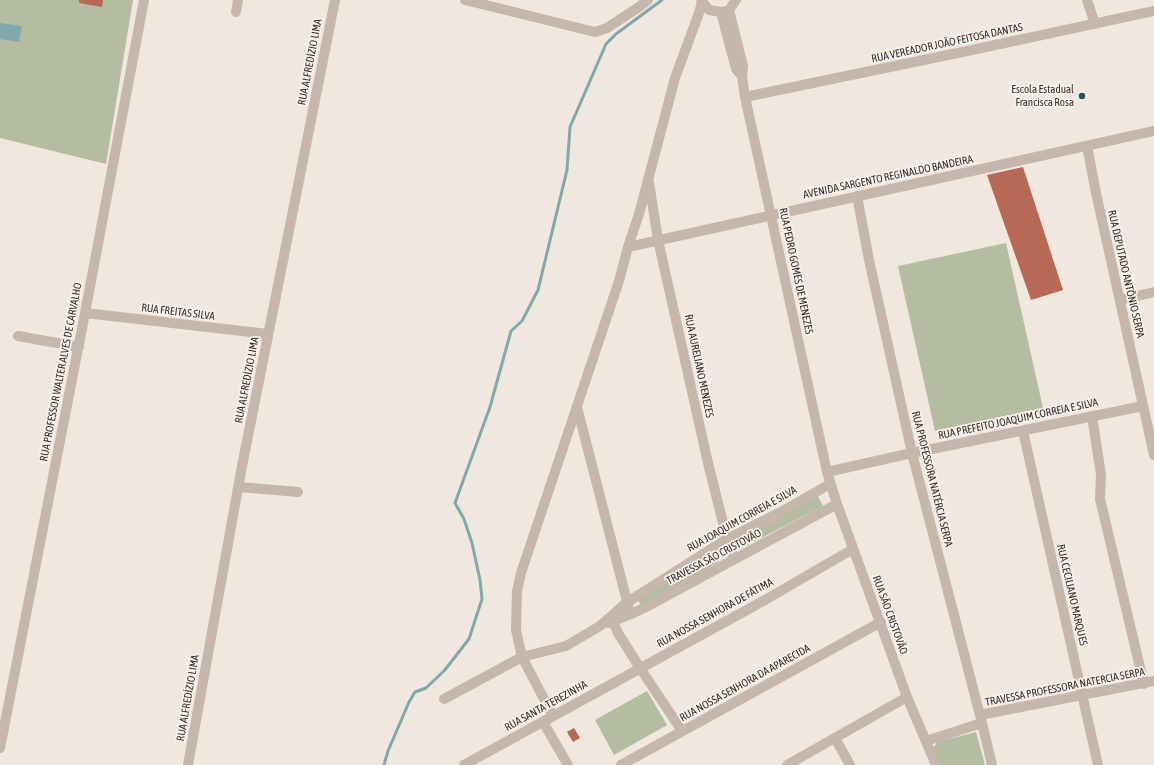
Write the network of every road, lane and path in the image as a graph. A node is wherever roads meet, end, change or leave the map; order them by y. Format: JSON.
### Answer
{"nodes":[{"id":1,"x":144,"y":0,"type":"edge"},
{"id":2,"x":238,"y":0,"type":"edge"},
{"id":3,"x":335,"y":0,"type":"edge"},
{"id":4,"x":465,"y":0,"type":"edge"},
{"id":5,"x":648,"y":0,"type":"edge"},
{"id":6,"x":736,"y":0,"type":"edge"},
{"id":7,"x":1087,"y":0,"type":"edge"},
{"id":8,"x":701,"y":1,"type":"edge"},
{"id":9,"x":480,"y":2,"type":"edge"},
{"id":10,"x":725,"y":11,"type":"junction"},
{"id":11,"x":1154,"y":11,"type":"edge"},
{"id":12,"x":236,"y":12,"type":"dead end"},
{"id":13,"x":1095,"y":24,"type":"junction"},
{"id":14,"x":745,"y":97,"type":"junction"},
{"id":15,"x":1154,"y":131,"type":"edge"},
{"id":16,"x":1087,"y":146,"type":"junction"},
{"id":17,"x":648,"y":176,"type":"junction"},
{"id":18,"x":856,"y":196,"type":"junction"},
{"id":19,"x":771,"y":215,"type":"junction"},
{"id":20,"x":658,"y":240,"type":"junction"},
{"id":21,"x":628,"y":247,"type":"junction"},
{"id":22,"x":1154,"y":292,"type":"edge"},
{"id":23,"x":1120,"y":300,"type":"junction"},
{"id":24,"x":85,"y":313,"type":"junction"},
{"id":25,"x":268,"y":334,"type":"junction"},
{"id":26,"x":18,"y":336,"type":"dead end"},
{"id":27,"x":79,"y":347,"type":"junction"},
{"id":28,"x":1144,"y":406,"type":"junction"},
{"id":29,"x":577,"y":407,"type":"junction"},
{"id":30,"x":1092,"y":416,"type":"junction"},
{"id":31,"x":1023,"y":431,"type":"junction"},
{"id":32,"x":912,"y":453,"type":"junction"},
{"id":33,"x":1154,"y":455,"type":"edge"},
{"id":34,"x":827,"y":472,"type":"junction"},
{"id":35,"x":830,"y":484,"type":"junction"},
{"id":36,"x":238,"y":486,"type":"junction"},
{"id":37,"x":298,"y":492,"type":"dead end"},
{"id":38,"x":837,"y":504,"type":"junction"},
{"id":39,"x":726,"y":539,"type":"junction"},
{"id":40,"x":853,"y":549,"type":"junction"},
{"id":41,"x":734,"y":560,"type":"junction"},
{"id":42,"x":626,"y":603,"type":"junction"},
{"id":43,"x":631,"y":614,"type":"junction"},
{"id":44,"x":612,"y":619,"type":"junction"},
{"id":45,"x":881,"y":622,"type":"junction"},
{"id":46,"x":522,"y":657,"type":"junction"},
{"id":47,"x":640,"y":668,"type":"junction"},
{"id":48,"x":1154,"y":681,"type":"edge"},
{"id":49,"x":1144,"y":684,"type":"junction"},
{"id":50,"x":1082,"y":696,"type":"junction"},
{"id":51,"x":907,"y":697,"type":"junction"},
{"id":52,"x":444,"y":699,"type":"dead end"},
{"id":53,"x":553,"y":716,"type":"junction"},
{"id":54,"x":981,"y":719,"type":"junction"},
{"id":55,"x":543,"y":722,"type":"junction"},
{"id":56,"x":682,"y":731,"type":"junction"},
{"id":57,"x":835,"y":738,"type":"junction"},
{"id":58,"x":926,"y":741,"type":"junction"},
{"id":59,"x":0,"y":748,"type":"edge"},
{"id":60,"x":637,"y":761,"type":"edge"},
{"id":61,"x":188,"y":765,"type":"edge"},
{"id":62,"x":464,"y":765,"type":"edge"},
{"id":63,"x":568,"y":765,"type":"edge"},
{"id":64,"x":621,"y":765,"type":"edge"},
{"id":65,"x":787,"y":765,"type":"edge"},
{"id":66,"x":850,"y":765,"type":"edge"},
{"id":67,"x":936,"y":765,"type":"edge"},
{"id":68,"x":992,"y":765,"type":"edge"},
{"id":69,"x":1098,"y":765,"type":"edge"}],
"edges":[{"from":1,"to":24,"type":"street","name":"RUA PROFESSOR WALTER ALVES DE CARVALHO"},
{"from":2,"to":12,"type":"street"},
{"from":3,"to":25,"type":"street","name":"RUA ALFREDÍZIO LIMA"},
{"from":4,"to":9,"type":"street"},
{"from":5,"to":9,"type":"street"},
{"from":6,"to":10,"type":"street"},
{"from":7,"to":13,"type":"street"},
{"from":8,"to":10,"type":"street"},
{"from":8,"to":17,"type":"street"},
{"from":10,"to":14,"type":"street","name":"RUA PEDRO GOMES DE MENEZES"},
{"from":11,"to":13,"type":"street","name":"RUA VEREADOR JOÃO FEITOSA DANTAS"},
{"from":13,"to":14,"type":"street","name":"RUA VEREADOR JOÃO FEITOSA DANTAS"},
{"from":14,"to":19,"type":"street","name":"RUA PEDRO GOMES DE MENEZES"},
{"from":15,"to":16,"type":"street","name":"AVENIDA SARGENTO REGINALDO BANDEIRA"},
{"from":16,"to":18,"type":"street","name":"AVENIDA SARGENTO REGINALDO BANDEIRA"},
{"from":16,"to":23,"type":"street","name":"RUA DEPUTADO ANTÔNIO SERPA"},
{"from":17,"to":20,"type":"street","name":"RUA AURELIANO MENEZES"},
{"from":17,"to":21,"type":"street"},
{"from":18,"to":19,"type":"street","name":"AVENIDA SARGENTO REGINALDO BANDEIRA"},
{"from":18,"to":32,"type":"street","name":"RUA PROFESSORA NATÉRCIA SERPA"},
{"from":19,"to":20,"type":"street","name":"AVENIDA SARGENTO REGINALDO BANDEIRA"},
{"from":19,"to":34,"type":"street","name":"RUA PEDRO GOMES DE MENEZES"},
{"from":20,"to":21,"type":"street","name":"AVENIDA SARGENTO REGINALDO BANDEIRA"},
{"from":20,"to":39,"type":"street","name":"RUA AURELIANO MENEZES"},
{"from":21,"to":29,"type":"street"},
{"from":22,"to":23,"type":"street"},
{"from":23,"to":28,"type":"street","name":"RUA DEPUTADO ANTÔNIO SERPA"},
{"from":24,"to":25,"type":"street","name":"RUA FREITAS SILVA"},
{"from":24,"to":27,"type":"street","name":"RUA PROFESSOR WALTER ALVES DE CARVALHO"},
{"from":25,"to":36,"type":"street","name":"RUA ALFREDÍZIO LIMA"},
{"from":26,"to":27,"type":"street"},
{"from":27,"to":59,"type":"street","name":"RUA PROFESSOR WALTER ALVES DE CARVALHO"},
{"from":28,"to":30,"type":"street","name":"RUA PREFEITO JOAQUIM CORREIA E SILVA"},
{"from":28,"to":33,"type":"street","name":"RUA DEPUTADO ANTÔNIO SERPA"},
{"from":29,"to":42,"type":"street"},
{"from":29,"to":46,"type":"street"},
{"from":30,"to":31,"type":"street","name":"RUA PREFEITO JOAQUIM CORREIA E SILVA"},
{"from":30,"to":49,"type":"street"},
{"from":31,"to":32,"type":"street","name":"RUA PREFEITO JOAQUIM CORREIA E SILVA"},
{"from":31,"to":50,"type":"street","name":"RUA CECILIANO MARQUES"},
{"from":32,"to":34,"type":"street","name":"RUA PREFEITO JOAQUIM CORREIA E SILVA"},
{"from":32,"to":54,"type":"street","name":"RUA PROFESSORA NATÉRCIA SERPA"},
{"from":34,"to":35,"type":"street","name":"RUA SÃO CRISTOVÃO"},
{"from":35,"to":38,"type":"street","name":"RUA SÃO CRISTOVÃO"},
{"from":35,"to":39,"type":"street","name":"RUA JOAQUIM CORREIA E SILVA"},
{"from":36,"to":37,"type":"street"},
{"from":36,"to":61,"type":"street","name":"RUA ALFREDÍZIO LIMA"},
{"from":38,"to":40,"type":"street","name":"RUA SÃO CRISTOVÃO"},
{"from":38,"to":41,"type":"street","name":"TRAVESSA SÃO CRISTOVÃO"},
{"from":39,"to":41,"type":"street","name":"RUA AURELIANO MENEZES"},
{"from":39,"to":42,"type":"street","name":"RUA JOAQUIM CORREIA E SILVA"},
{"from":40,"to":45,"type":"street","name":"RUA SÃO CRISTOVÃO"},
{"from":40,"to":47,"type":"street","name":"RUA NOSSA SENHORA DE FÁTIMA"},
{"from":41,"to":43,"type":"street","name":"TRAVESSA SÃO CRISTOVÃO"},
{"from":42,"to":43,"type":"street"},
{"from":42,"to":44,"type":"street","name":"TRAVESSA SÃO CRISTOVÃO"},
{"from":43,"to":44,"type":"street","name":"TRAVESSA SÃO CRISTOVÃO"},
{"from":44,"to":46,"type":"street","name":"TRAVESSA SÃO CRISTOVÃO"},
{"from":44,"to":47,"type":"street"},
{"from":45,"to":51,"type":"street","name":"RUA SÃO CRISTOVÃO"},
{"from":45,"to":56,"type":"street","name":"RUA NOSSA SENHORA DA APARECIDA"},
{"from":46,"to":52,"type":"street","name":"TRAVESSA SÃO CRISTOVÃO"},
{"from":46,"to":53,"type":"street"},
{"from":47,"to":53,"type":"street","name":"RUA SANTA TEREZINHA"},
{"from":47,"to":56,"type":"street"},
{"from":48,"to":49,"type":"street","name":"TRAVESSA PROFESSORA NATERCIA SERPA"},
{"from":49,"to":50,"type":"street","name":"TRAVESSA PROFESSORA NATERCIA SERPA"},
{"from":50,"to":54,"type":"street","name":"TRAVESSA PROFESSORA NATERCIA SERPA"},
{"from":50,"to":69,"type":"street","name":"RUA CECILIANO MARQUES"},
{"from":51,"to":57,"type":"street"},
{"from":51,"to":58,"type":"street","name":"RUA SÃO CRISTOVÃO"},
{"from":53,"to":55,"type":"street","name":"RUA SANTA TEREZINHA"},
{"from":54,"to":58,"type":"street","name":"TRAVESSA PROFESSORA NATERCIA SERPA"},
{"from":54,"to":68,"type":"street","name":"RUA PROFESSORA NATÉRCIA SERPA"},
{"from":55,"to":62,"type":"street","name":"RUA SANTA TEREZINHA"},
{"from":55,"to":63,"type":"street"},
{"from":56,"to":60,"type":"street","name":"RUA NOSSA SENHORA DA APARECIDA"},
{"from":57,"to":65,"type":"street"},
{"from":57,"to":66,"type":"street"},
{"from":58,"to":67,"type":"street","name":"RUA SÃO CRISTOVÃO"},
{"from":60,"to":64,"type":"street","name":"RUA NOSSA SENHORA DA APARECIDA"}]}
